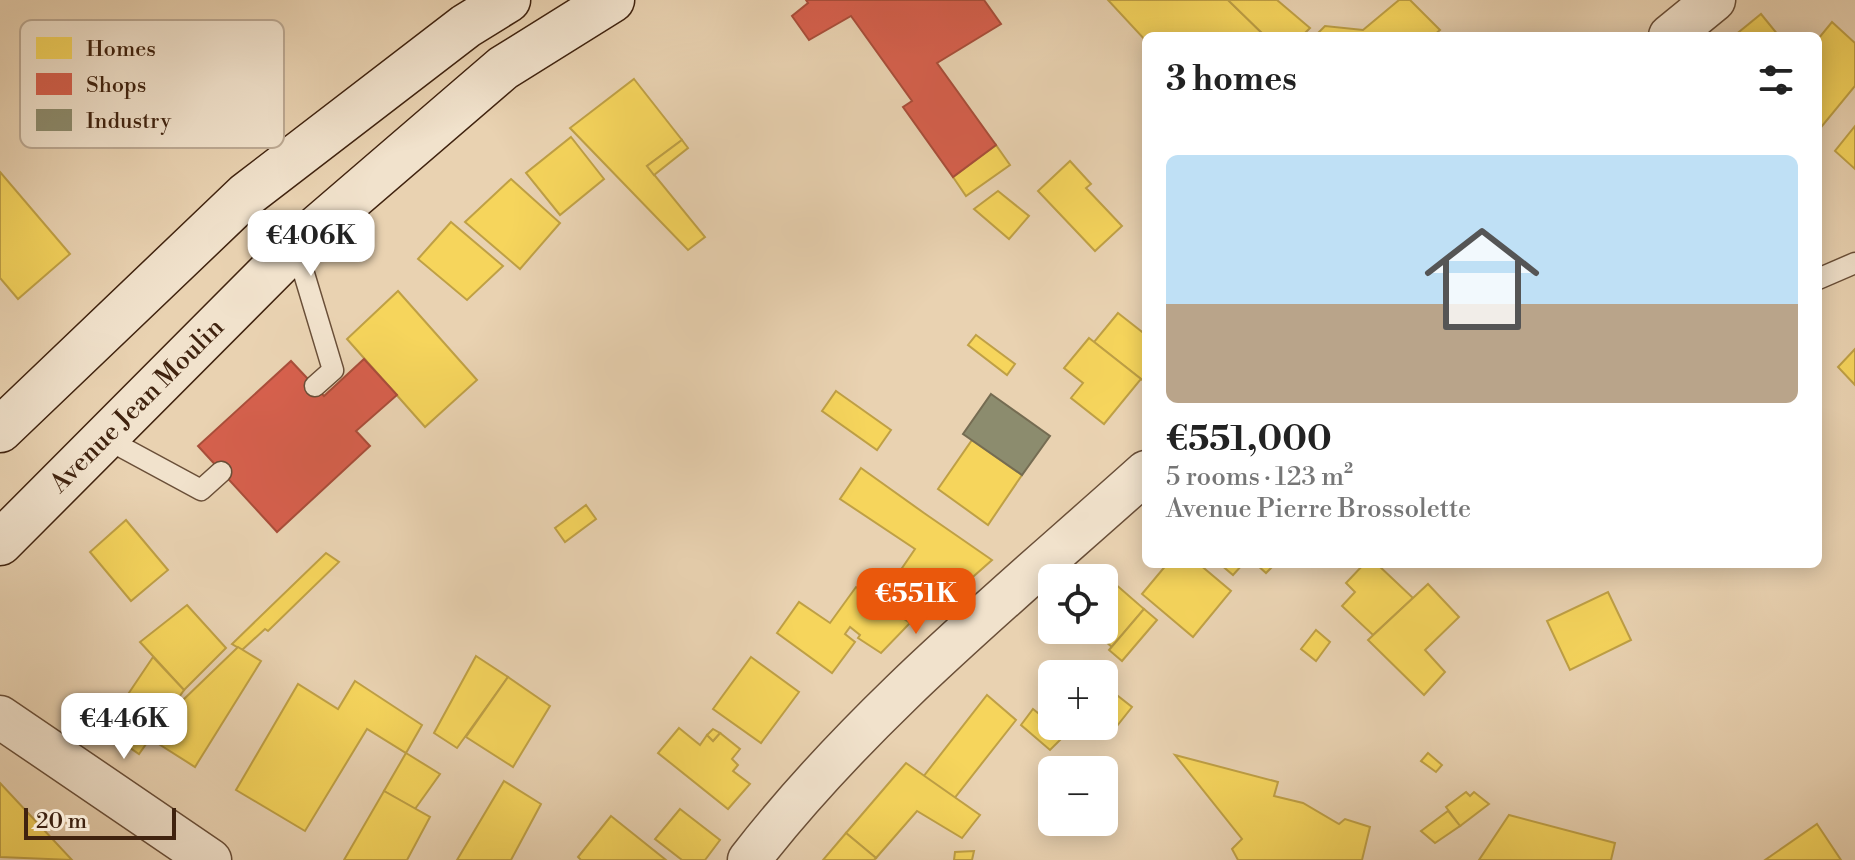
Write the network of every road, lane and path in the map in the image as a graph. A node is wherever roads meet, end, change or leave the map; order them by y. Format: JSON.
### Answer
{"nodes":[{"id":1,"x":508,"y":0,"type":"edge"},
{"id":2,"x":612,"y":0,"type":"edge"},
{"id":3,"x":1714,"y":0,"type":"edge"},
{"id":4,"x":1675,"y":32,"type":"edge"},
{"id":5,"x":296,"y":246,"type":"junction"},
{"id":6,"x":1855,"y":263,"type":"edge"},
{"id":7,"x":1822,"y":277,"type":"edge"},
{"id":8,"x":315,"y":386,"type":"dead end"},
{"id":9,"x":0,"y":430,"type":"edge"},
{"id":10,"x":103,"y":437,"type":"junction"},
{"id":11,"x":221,"y":472,"type":"dead end"},
{"id":12,"x":1142,"y":476,"type":"edge"},
{"id":13,"x":0,"y":543,"type":"edge"},
{"id":14,"x":0,"y":717,"type":"edge"},
{"id":15,"x":210,"y":860,"type":"edge"},
{"id":16,"x":749,"y":860,"type":"edge"}],
"edges":[{"from":1,"to":9,"type":"main road"},
{"from":2,"to":5,"type":"main road","name":"Avenue Jean Moulin"},
{"from":3,"to":4,"type":"street"},
{"from":5,"to":8,"type":"lane"},
{"from":5,"to":10,"type":"main road","name":"Avenue Jean Moulin"},
{"from":6,"to":7,"type":"lane"},
{"from":10,"to":11,"type":"lane"},
{"from":10,"to":13,"type":"main road","name":"Avenue Jean Moulin"},
{"from":12,"to":16,"type":"street"},
{"from":14,"to":15,"type":"street"}]}
